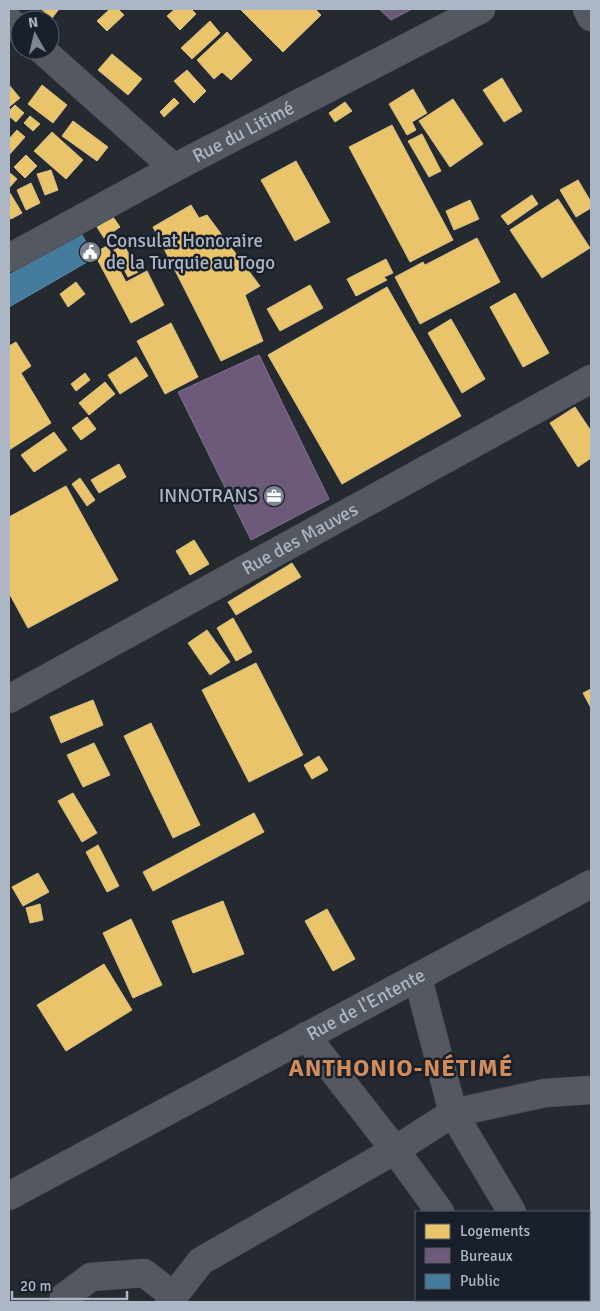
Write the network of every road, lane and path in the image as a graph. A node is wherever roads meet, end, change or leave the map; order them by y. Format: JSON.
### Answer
{"nodes":[{"id":1,"x":481,"y":9,"type":"edge"},
{"id":2,"x":587,"y":9,"type":"edge"},
{"id":3,"x":591,"y":17,"type":"edge"},
{"id":4,"x":53,"y":60,"type":"edge"},
{"id":5,"x":174,"y":168,"type":"junction"},
{"id":6,"x":9,"y":258,"type":"edge"},
{"id":7,"x":591,"y":379,"type":"edge"},
{"id":8,"x":9,"y":699,"type":"edge"},
{"id":9,"x":591,"y":884,"type":"edge"},
{"id":10,"x":418,"y":978,"type":"junction"},
{"id":11,"x":306,"y":1036,"type":"junction"},
{"id":12,"x":591,"y":1090,"type":"edge"},
{"id":13,"x":453,"y":1113,"type":"junction"},
{"id":14,"x":395,"y":1150,"type":"junction"},
{"id":15,"x":9,"y":1196,"type":"edge"},
{"id":16,"x":439,"y":1211,"type":"edge"},
{"id":17,"x":511,"y":1211,"type":"edge"},
{"id":18,"x":172,"y":1299,"type":"edge"},
{"id":19,"x":65,"y":1302,"type":"edge"}],
"edges":[{"from":1,"to":5,"type":"street","name":"Rue du Litimé"},
{"from":2,"to":3,"type":"street"},
{"from":4,"to":5,"type":"street"},
{"from":5,"to":6,"type":"street","name":"Rue du Litimé"},
{"from":7,"to":8,"type":"street","name":"Rue des Mauves"},
{"from":9,"to":10,"type":"street","name":"Rue de l'Entente"},
{"from":10,"to":11,"type":"street","name":"Rue de l'Entente"},
{"from":10,"to":13,"type":"street"},
{"from":11,"to":14,"type":"street"},
{"from":11,"to":15,"type":"street","name":"Rue de l'Entente"},
{"from":12,"to":13,"type":"street"},
{"from":13,"to":14,"type":"street"},
{"from":13,"to":17,"type":"street"},
{"from":14,"to":16,"type":"street"},
{"from":14,"to":18,"type":"street"},
{"from":18,"to":19,"type":"street"}]}
